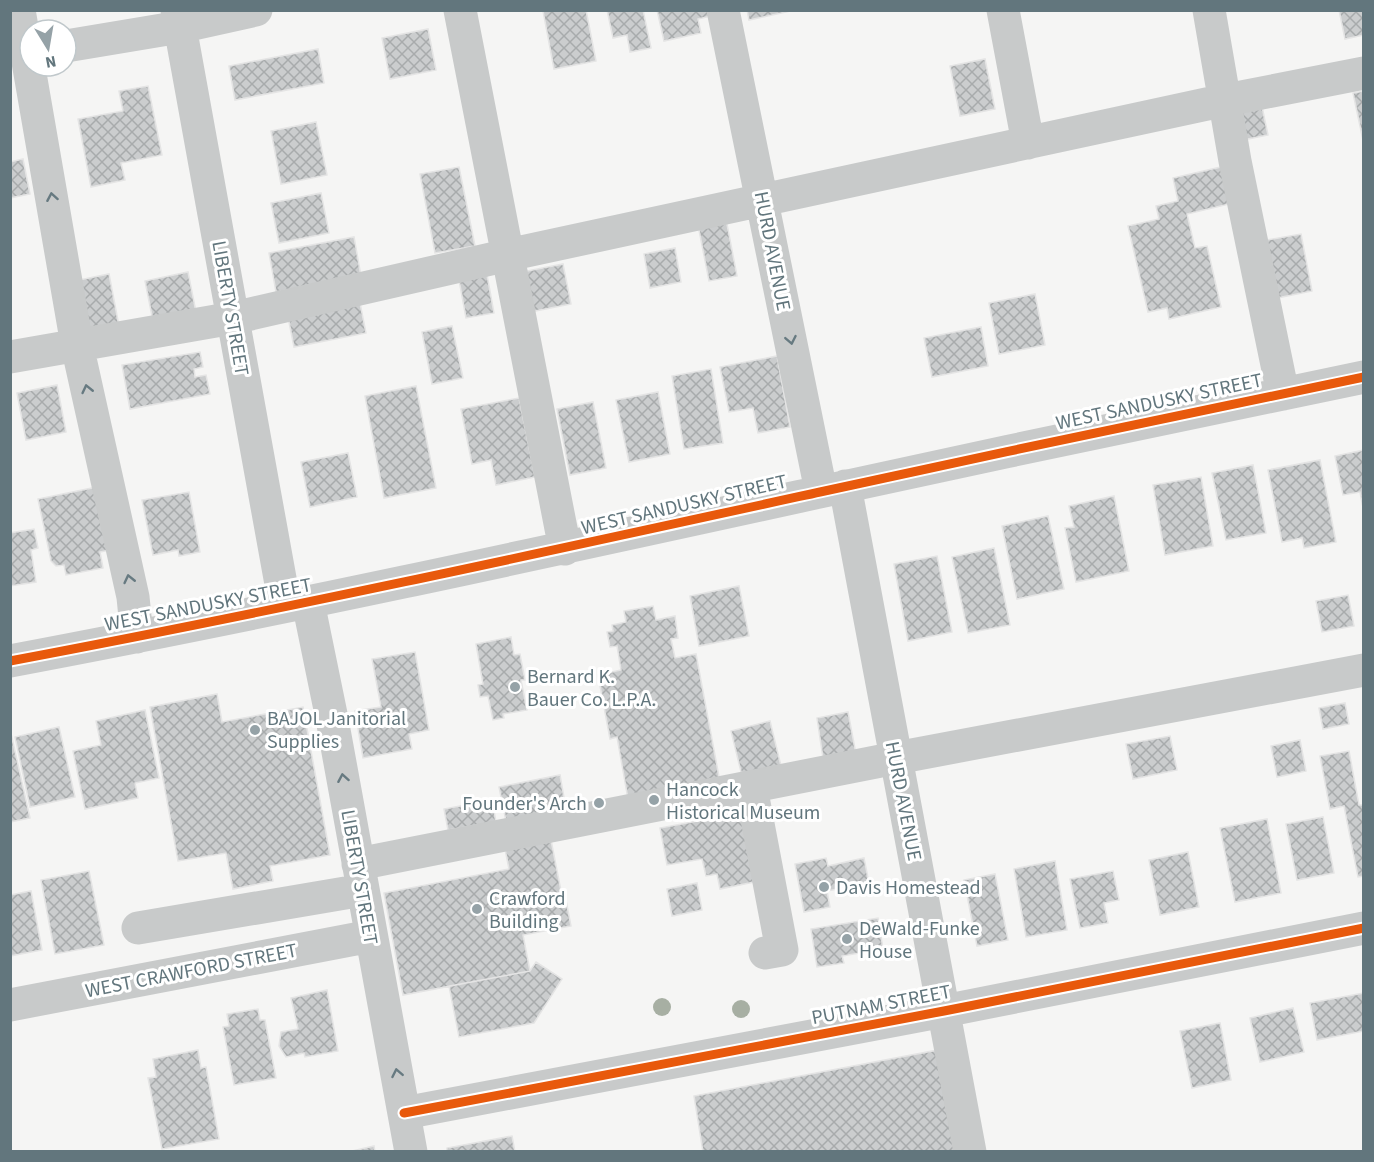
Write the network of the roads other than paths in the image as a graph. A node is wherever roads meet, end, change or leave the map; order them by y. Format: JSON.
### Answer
{"nodes":[{"id":1,"x":256,"y":10,"type":"edge"},
{"id":2,"x":460,"y":10,"type":"edge"},
{"id":3,"x":723,"y":10,"type":"edge"},
{"id":4,"x":1003,"y":10,"type":"edge"},
{"id":5,"x":1209,"y":10,"type":"edge"},
{"id":6,"x":179,"y":19,"type":"edge"},
{"id":7,"x":78,"y":43,"type":"edge"},
{"id":8,"x":1364,"y":73,"type":"edge"},
{"id":9,"x":28,"y":78,"type":"edge"},
{"id":10,"x":1226,"y":100,"type":"junction"},
{"id":11,"x":1028,"y":143,"type":"junction"},
{"id":12,"x":763,"y":201,"type":"junction"},
{"id":13,"x":508,"y":255,"type":"junction"},
{"id":14,"x":233,"y":318,"type":"junction"},
{"id":15,"x":77,"y":345,"type":"junction"},
{"id":16,"x":10,"y":357,"type":"edge"},
{"id":17,"x":1364,"y":377,"type":"edge"},
{"id":18,"x":1283,"y":394,"type":"junction"},
{"id":19,"x":833,"y":489,"type":"junction"},
{"id":20,"x":565,"y":549,"type":"junction"},
{"id":21,"x":297,"y":604,"type":"junction"},
{"id":22,"x":136,"y":637,"type":"junction"},
{"id":23,"x":10,"y":661,"type":"edge"},
{"id":24,"x":1364,"y":670,"type":"edge"},
{"id":25,"x":896,"y":758,"type":"junction"},
{"id":26,"x":751,"y":787,"type":"junction"},
{"id":27,"x":360,"y":877,"type":"junction"},
{"id":28,"x":138,"y":928,"type":"dead end"},
{"id":29,"x":1364,"y":928,"type":"edge"},
{"id":30,"x":371,"y":936,"type":"junction"},
{"id":31,"x":765,"y":953,"type":"dead end"},
{"id":32,"x":10,"y":1005,"type":"edge"},
{"id":33,"x":944,"y":1011,"type":"junction"},
{"id":34,"x":404,"y":1113,"type":"junction"},
{"id":35,"x":411,"y":1152,"type":"edge"},
{"id":36,"x":970,"y":1152,"type":"edge"}],
"edges":[{"from":1,"to":6,"type":"street"},
{"from":2,"to":13,"type":"street"},
{"from":3,"to":12,"type":"street","name":"HURD AVENUE"},
{"from":4,"to":11,"type":"street"},
{"from":5,"to":10,"type":"street"},
{"from":6,"to":7,"type":"street"},
{"from":6,"to":14,"type":"street","name":"LIBERTY STREET"},
{"from":8,"to":10,"type":"street"},
{"from":15,"to":9,"type":"street","one_way":true},
{"from":10,"to":11,"type":"street"},
{"from":10,"to":18,"type":"street"},
{"from":11,"to":12,"type":"street"},
{"from":12,"to":13,"type":"street"},
{"from":12,"to":19,"type":"street","name":"HURD AVENUE","one_way":true},
{"from":13,"to":14,"type":"street"},
{"from":13,"to":20,"type":"street"},
{"from":14,"to":15,"type":"street"},
{"from":14,"to":21,"type":"street","name":"LIBERTY STREET"},
{"from":15,"to":16,"type":"street"},
{"from":22,"to":15,"type":"street","one_way":true},
{"from":17,"to":18,"type":"street","name":"WEST SANDUSKY STREET"},
{"from":18,"to":19,"type":"street","name":"WEST SANDUSKY STREET"},
{"from":19,"to":20,"type":"street","name":"WEST SANDUSKY STREET"},
{"from":19,"to":25,"type":"street","name":"HURD AVENUE"},
{"from":20,"to":21,"type":"street","name":"WEST SANDUSKY STREET"},
{"from":21,"to":22,"type":"street","name":"WEST SANDUSKY STREET"},
{"from":27,"to":21,"type":"street","name":"LIBERTY STREET","one_way":true},
{"from":22,"to":23,"type":"street","name":"WEST SANDUSKY STREET"},
{"from":24,"to":25,"type":"street"},
{"from":25,"to":26,"type":"street"},
{"from":25,"to":33,"type":"street","name":"HURD AVENUE"},
{"from":26,"to":27,"type":"street"},
{"from":26,"to":31,"type":"street"},
{"from":27,"to":28,"type":"street"},
{"from":27,"to":30,"type":"street","name":"LIBERTY STREET"},
{"from":29,"to":33,"type":"street","name":"PUTNAM STREET"},
{"from":30,"to":32,"type":"street","name":"WEST CRAWFORD STREET"},
{"from":34,"to":30,"type":"street","name":"LIBERTY STREET","one_way":true},
{"from":33,"to":34,"type":"street","name":"PUTNAM STREET"},
{"from":33,"to":36,"type":"street","name":"HURD AVENUE"},
{"from":34,"to":35,"type":"street","name":"LIBERTY STREET"}]}
